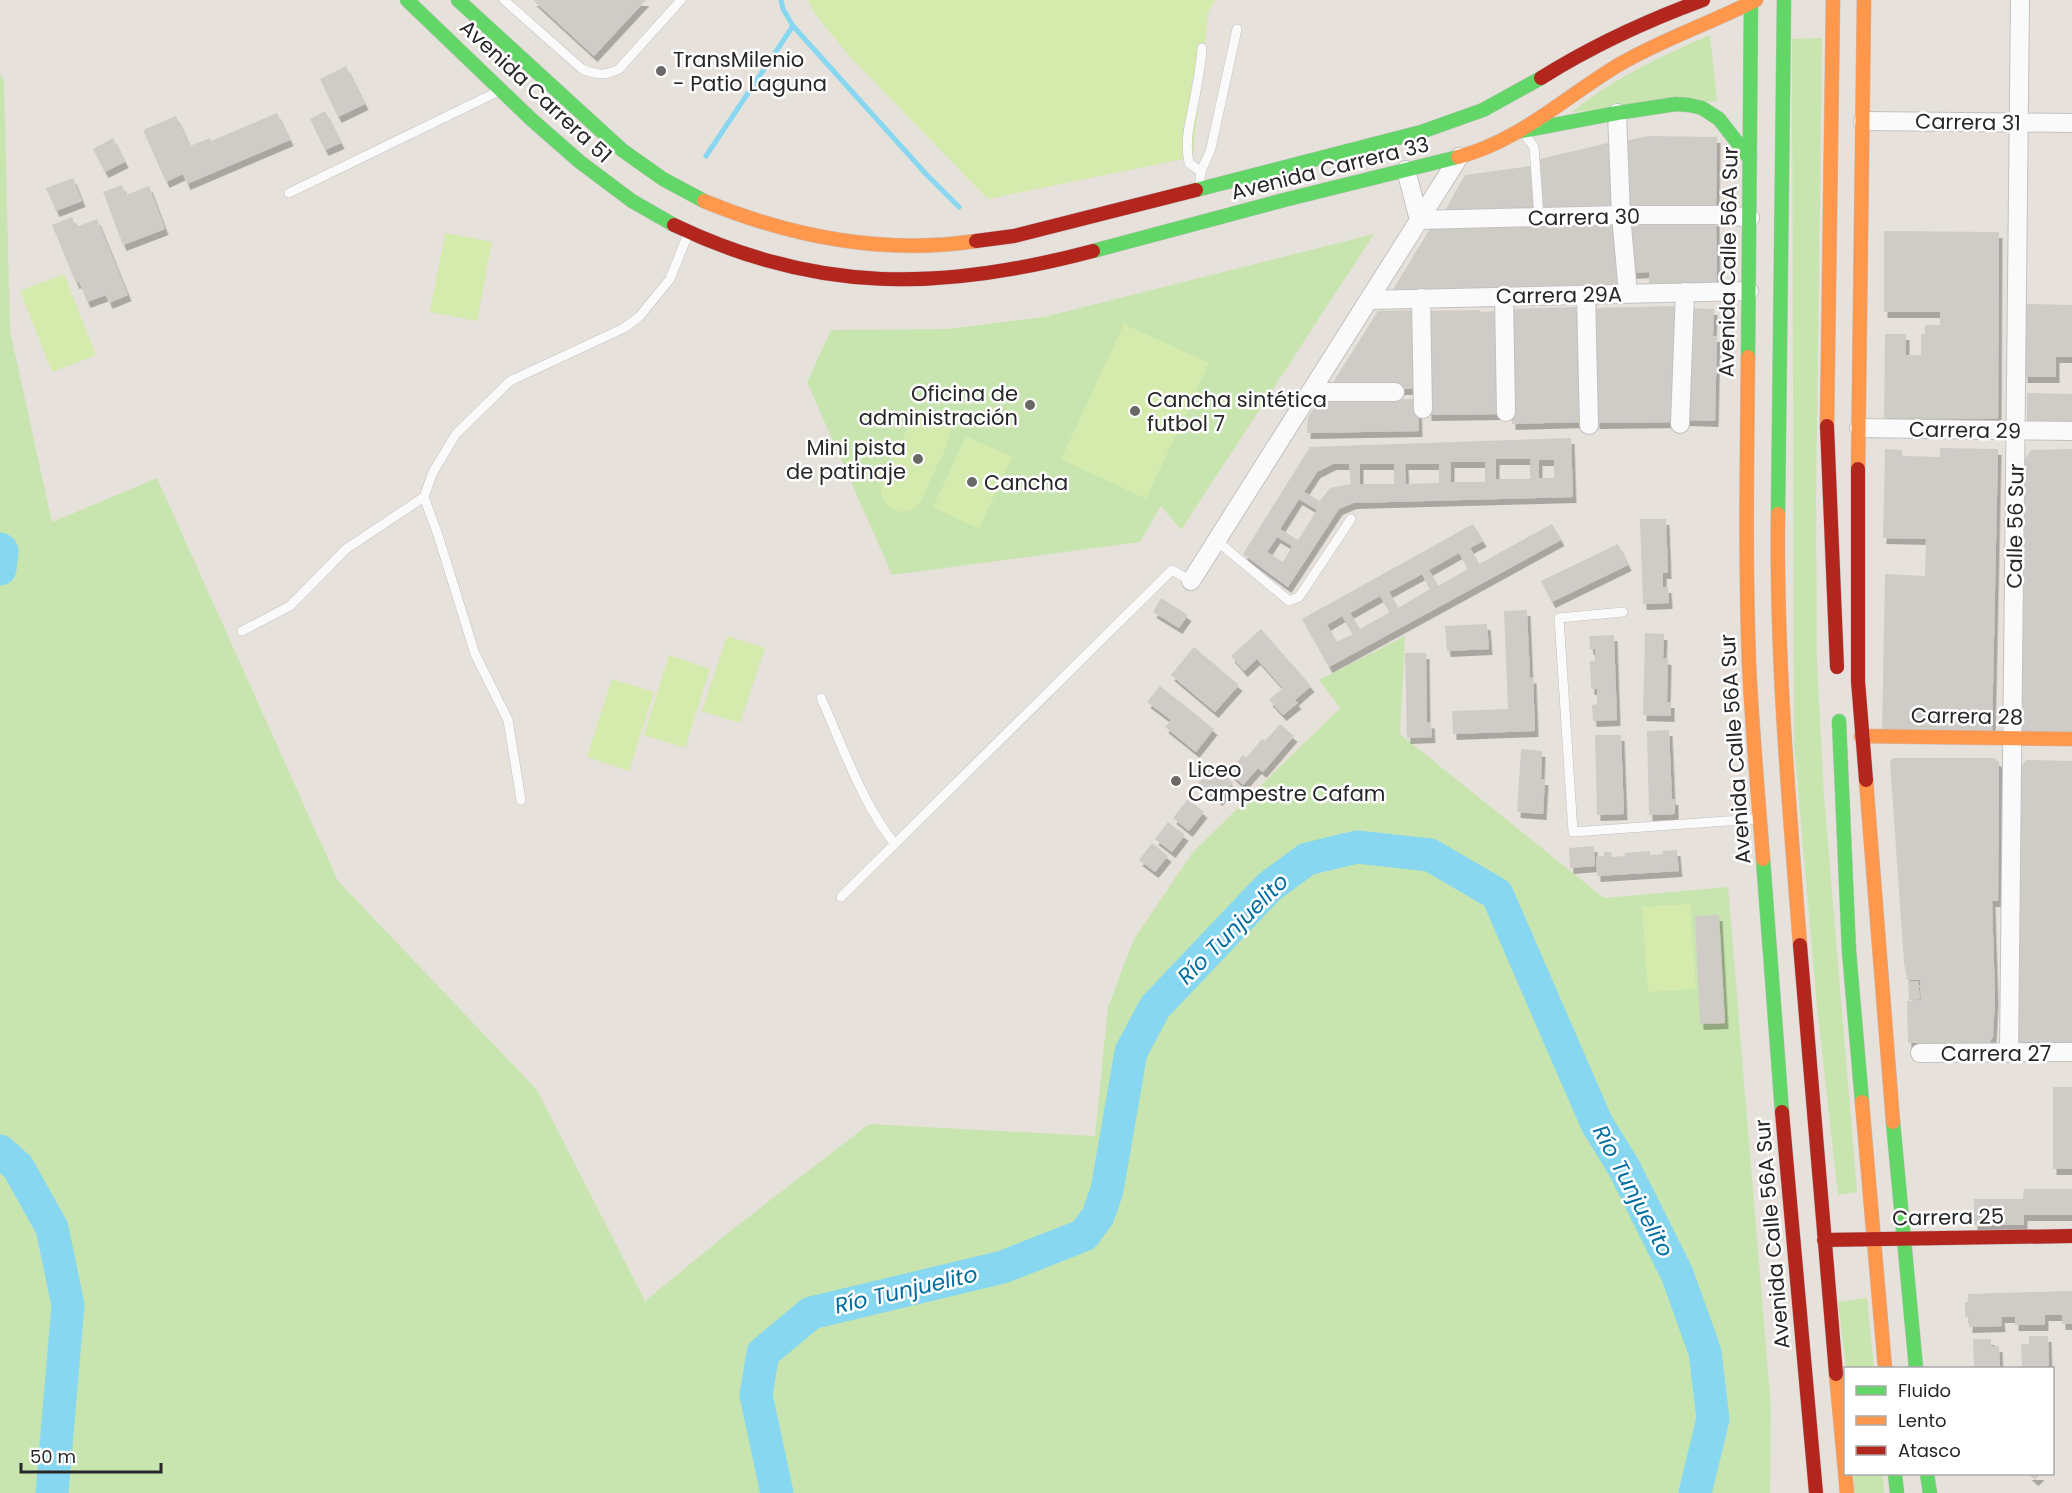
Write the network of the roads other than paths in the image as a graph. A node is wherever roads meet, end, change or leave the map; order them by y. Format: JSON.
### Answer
{"nodes":[{"id":1,"x":407,"y":0,"type":"edge"},
{"id":2,"x":458,"y":0,"type":"edge"},
{"id":3,"x":504,"y":0,"type":"edge"},
{"id":4,"x":681,"y":0,"type":"edge"},
{"id":5,"x":1703,"y":0,"type":"edge"},
{"id":6,"x":1784,"y":0,"type":"edge"},
{"id":7,"x":1833,"y":0,"type":"edge"},
{"id":8,"x":1864,"y":0,"type":"edge"},
{"id":9,"x":2020,"y":0,"type":"edge"},
{"id":10,"x":1753,"y":1,"type":"edge"},
{"id":11,"x":1237,"y":29,"type":"dead end"},
{"id":12,"x":1202,"y":48,"type":"dead end"},
{"id":13,"x":501,"y":90,"type":"junction"},
{"id":14,"x":1503,"y":101,"type":"junction"},
{"id":15,"x":1617,"y":113,"type":"junction"},
{"id":16,"x":1488,"y":120,"type":"dead end"},
{"id":17,"x":1863,"y":121,"type":"junction"},
{"id":18,"x":2019,"y":123,"type":"junction"},
{"id":19,"x":2072,"y":123,"type":"edge"},
{"id":20,"x":1522,"y":131,"type":"junction"},
{"id":21,"x":1473,"y":138,"type":"dead end"},
{"id":22,"x":1402,"y":154,"type":"junction"},
{"id":23,"x":1459,"y":157,"type":"junction"},
{"id":24,"x":1750,"y":159,"type":"junction"},
{"id":25,"x":1200,"y":171,"type":"junction"},
{"id":26,"x":1200,"y":188,"type":"junction"},
{"id":27,"x":289,"y":192,"type":"dead end"},
{"id":28,"x":1621,"y":215,"type":"junction"},
{"id":29,"x":1539,"y":217,"type":"junction"},
{"id":30,"x":1750,"y":218,"type":"junction"},
{"id":31,"x":1419,"y":220,"type":"junction"},
{"id":32,"x":689,"y":232,"type":"junction"},
{"id":33,"x":984,"y":241,"type":"joint"},
{"id":34,"x":1861,"y":248,"type":"junction"},
{"id":35,"x":881,"y":280,"type":"joint"},
{"id":36,"x":1749,"y":291,"type":"junction"},
{"id":37,"x":1685,"y":292,"type":"junction"},
{"id":38,"x":1628,"y":293,"type":"junction"},
{"id":39,"x":1586,"y":295,"type":"junction"},
{"id":40,"x":1504,"y":296,"type":"junction"},
{"id":41,"x":1421,"y":298,"type":"junction"},
{"id":42,"x":1369,"y":300,"type":"junction"},
{"id":43,"x":1779,"y":316,"type":"junction"},
{"id":44,"x":1828,"y":334,"type":"junction"},
{"id":45,"x":1748,"y":382,"type":"junction"},
{"id":46,"x":1310,"y":392,"type":"junction"},
{"id":47,"x":1395,"y":392,"type":"dead end"},
{"id":48,"x":1423,"y":409,"type":"dead end"},
{"id":49,"x":1506,"y":412,"type":"dead end"},
{"id":50,"x":1680,"y":424,"type":"dead end"},
{"id":51,"x":1589,"y":425,"type":"dead end"},
{"id":52,"x":1859,"y":428,"type":"junction"},
{"id":53,"x":2016,"y":430,"type":"junction"},
{"id":54,"x":2072,"y":431,"type":"edge"},
{"id":55,"x":424,"y":497,"type":"junction"},
{"id":56,"x":1351,"y":519,"type":"dead end"},
{"id":57,"x":1217,"y":541,"type":"junction"},
{"id":58,"x":1191,"y":581,"type":"joint"},
{"id":59,"x":1623,"y":612,"type":"dead end"},
{"id":60,"x":242,"y":631,"type":"dead end"},
{"id":61,"x":1837,"y":681,"type":"dead end"},
{"id":62,"x":821,"y":698,"type":"dead end"},
{"id":63,"x":1838,"y":704,"type":"dead end"},
{"id":64,"x":1861,"y":736,"type":"junction"},
{"id":65,"x":2012,"y":738,"type":"junction"},
{"id":66,"x":2072,"y":739,"type":"edge"},
{"id":67,"x":521,"y":800,"type":"dead end"},
{"id":68,"x":1760,"y":819,"type":"junction"},
{"id":69,"x":895,"y":844,"type":"junction"},
{"id":70,"x":841,"y":897,"type":"dead end"},
{"id":71,"x":1799,"y":937,"type":"junction"},
{"id":72,"x":1849,"y":951,"type":"junction"},
{"id":73,"x":1886,"y":1020,"type":"junction"},
{"id":74,"x":2072,"y":1052,"type":"edge"},
{"id":75,"x":1920,"y":1053,"type":"dead end"},
{"id":76,"x":2009,"y":1053,"type":"junction"},
{"id":77,"x":2072,"y":1236,"type":"edge"},
{"id":78,"x":1873,"y":1239,"type":"junction"},
{"id":79,"x":1904,"y":1239,"type":"junction"},
{"id":80,"x":1824,"y":1240,"type":"junction"},
{"id":81,"x":1885,"y":1367,"type":"edge"},
{"id":82,"x":1916,"y":1367,"type":"edge"},
{"id":83,"x":1844,"y":1460,"type":"edge"},
{"id":84,"x":1845,"y":1475,"type":"edge"},
{"id":85,"x":1895,"y":1475,"type":"edge"},
{"id":86,"x":1927,"y":1475,"type":"edge"},
{"id":87,"x":1816,"y":1493,"type":"edge"},
{"id":88,"x":1847,"y":1493,"type":"edge"},
{"id":89,"x":1897,"y":1493,"type":"edge"},
{"id":90,"x":1929,"y":1493,"type":"edge"}],
"edges":[{"from":1,"to":13,"type":"main road","name":"Avenida Carrera 51"},
{"from":2,"to":33,"type":"main road","name":"Avenida Carrera 51"},
{"from":3,"to":4,"type":"lane"},
{"from":5,"to":14,"type":"main road","name":"Avenida Carrera 33"},
{"from":6,"to":43,"type":"main road"},
{"from":7,"to":44,"type":"main road"},
{"from":8,"to":17,"type":"main road"},
{"from":9,"to":18,"type":"street","name":"Calle 56 Sur"},
{"from":10,"to":20,"type":"main road","name":"Avenida Carrera 33"},
{"from":10,"to":24,"type":"main road","name":"Avenida Calle 56A Sur"},
{"from":11,"to":25,"type":"lane"},
{"from":12,"to":25,"type":"lane"},
{"from":13,"to":27,"type":"lane"},
{"from":13,"to":32,"type":"main road","name":"Avenida Carrera 51"},
{"from":14,"to":16,"type":"main road"},
{"from":14,"to":22,"type":"main road","name":"Avenida Carrera 33"},
{"from":15,"to":20,"type":"main road"},
{"from":15,"to":24,"type":"main road"},
{"from":15,"to":28,"type":"street"},
{"from":17,"to":18,"type":"street","name":"Carrera 31"},
{"from":17,"to":34,"type":"main road"},
{"from":18,"to":19,"type":"street","name":"Carrera 31"},
{"from":18,"to":53,"type":"street","name":"Calle 56 Sur"},
{"from":20,"to":23,"type":"main road","name":"Avenida Carrera 33"},
{"from":20,"to":29,"type":"lane"},
{"from":21,"to":23,"type":"main road"},
{"from":22,"to":23,"type":"main road","name":"Avenida Carrera 33"},
{"from":22,"to":26,"type":"main road","name":"Avenida Carrera 33"},
{"from":22,"to":31,"type":"street"},
{"from":22,"to":35,"type":"main road","name":"Avenida Carrera 33"},
{"from":23,"to":31,"type":"street"},
{"from":24,"to":30,"type":"main road","name":"Avenida Calle 56A Sur"},
{"from":25,"to":26,"type":"lane"},
{"from":26,"to":33,"type":"main road","name":"Avenida Carrera 33"},
{"from":28,"to":29,"type":"street","name":"Carrera 30"},
{"from":28,"to":30,"type":"street","name":"Carrera 30"},
{"from":28,"to":38,"type":"street"},
{"from":29,"to":31,"type":"street","name":"Carrera 30"},
{"from":30,"to":36,"type":"main road","name":"Avenida Calle 56A Sur"},
{"from":31,"to":42,"type":"street"},
{"from":32,"to":35,"type":"main road","name":"Avenida Carrera 51"},
{"from":32,"to":55,"type":"lane"},
{"from":34,"to":44,"type":"main road"},
{"from":34,"to":52,"type":"main road"},
{"from":36,"to":37,"type":"street","name":"Carrera 29A"},
{"from":36,"to":45,"type":"main road","name":"Avenida Calle 56A Sur"},
{"from":37,"to":38,"type":"street","name":"Carrera 29A"},
{"from":37,"to":50,"type":"street"},
{"from":38,"to":39,"type":"street","name":"Carrera 29A"},
{"from":39,"to":40,"type":"street","name":"Carrera 29A"},
{"from":39,"to":51,"type":"street"},
{"from":40,"to":41,"type":"street","name":"Carrera 29A"},
{"from":40,"to":49,"type":"street"},
{"from":41,"to":42,"type":"street","name":"Carrera 29A"},
{"from":41,"to":48,"type":"street"},
{"from":42,"to":46,"type":"street"},
{"from":43,"to":45,"type":"main road"},
{"from":43,"to":71,"type":"main road"},
{"from":44,"to":61,"type":"main road"},
{"from":45,"to":68,"type":"main road","name":"Avenida Calle 56A Sur"},
{"from":46,"to":47,"type":"street"},
{"from":46,"to":57,"type":"street"},
{"from":52,"to":53,"type":"street","name":"Carrera 29"},
{"from":52,"to":64,"type":"main road"},
{"from":53,"to":54,"type":"street","name":"Carrera 29"},
{"from":53,"to":65,"type":"street","name":"Calle 56 Sur"},
{"from":55,"to":60,"type":"lane"},
{"from":55,"to":67,"type":"lane"},
{"from":56,"to":57,"type":"lane"},
{"from":57,"to":58,"type":"street"},
{"from":58,"to":69,"type":"lane"},
{"from":59,"to":68,"type":"lane"},
{"from":62,"to":69,"type":"lane"},
{"from":63,"to":72,"type":"main road"},
{"from":64,"to":65,"type":"main road","name":"Carrera 28"},
{"from":64,"to":73,"type":"main road"},
{"from":65,"to":66,"type":"main road","name":"Carrera 28"},
{"from":65,"to":76,"type":"street","name":"Calle 56 Sur"},
{"from":68,"to":71,"type":"main road"},
{"from":68,"to":87,"type":"main road","name":"Avenida Calle 56A Sur"},
{"from":69,"to":70,"type":"lane"},
{"from":71,"to":80,"type":"main road"},
{"from":72,"to":73,"type":"main road"},
{"from":72,"to":78,"type":"main road"},
{"from":73,"to":79,"type":"main road"},
{"from":74,"to":76,"type":"street","name":"Carrera 27"},
{"from":75,"to":76,"type":"street","name":"Carrera 27"},
{"from":77,"to":79,"type":"main road","name":"Carrera 25"},
{"from":78,"to":79,"type":"main road","name":"Carrera 25"},
{"from":78,"to":80,"type":"main road","name":"Carrera 25"},
{"from":78,"to":81,"type":"main road"},
{"from":79,"to":82,"type":"main road"},
{"from":80,"to":83,"type":"main road"},
{"from":84,"to":88,"type":"main road"},
{"from":85,"to":89,"type":"main road"},
{"from":86,"to":90,"type":"main road"}]}
